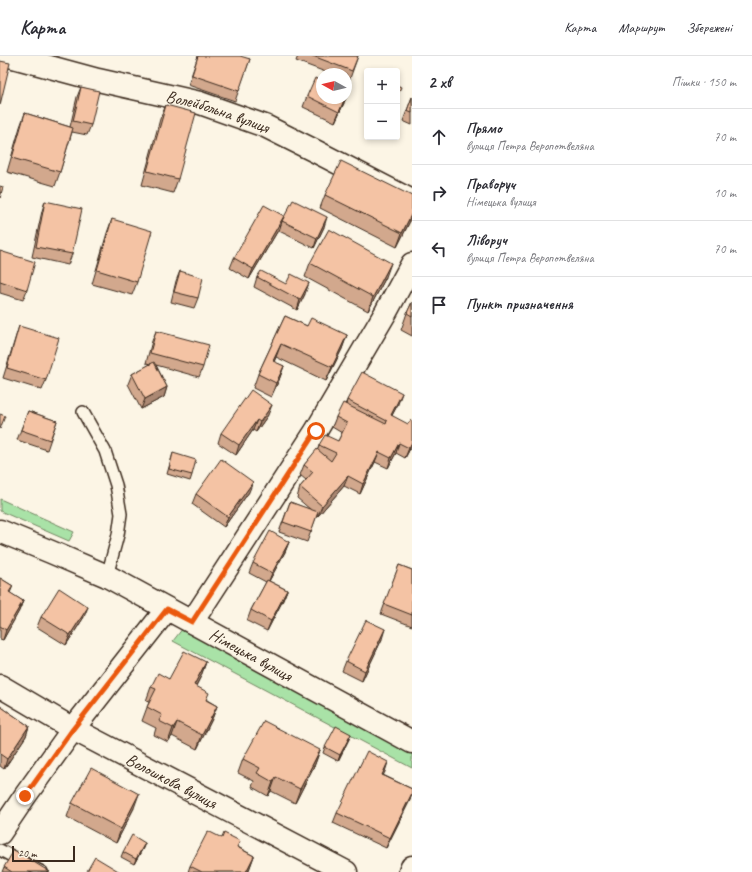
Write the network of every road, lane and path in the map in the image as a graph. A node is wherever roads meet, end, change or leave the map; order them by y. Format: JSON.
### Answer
{"nodes":[{"id":1,"x":9,"y":56,"type":"edge"},
{"id":2,"x":412,"y":202,"type":"edge"},
{"id":3,"x":412,"y":264,"type":"edge"},
{"id":4,"x":82,"y":412,"type":"dead end"},
{"id":5,"x":0,"y":530,"type":"edge"},
{"id":6,"x":108,"y":576,"type":"junction"},
{"id":7,"x":167,"y":609,"type":"junction"},
{"id":8,"x":192,"y":622,"type":"junction"},
{"id":9,"x":0,"y":686,"type":"edge"},
{"id":10,"x":73,"y":729,"type":"junction"},
{"id":11,"x":412,"y":742,"type":"edge"},
{"id":12,"x":0,"y":833,"type":"edge"},
{"id":13,"x":0,"y":850,"type":"edge"},
{"id":14,"x":412,"y":867,"type":"edge"},
{"id":15,"x":42,"y":872,"type":"edge"},
{"id":16,"x":346,"y":872,"type":"edge"},
{"id":17,"x":410,"y":872,"type":"edge"}],
"edges":[{"from":1,"to":2,"type":"street","name":"Волейбольна вулиця"},
{"from":3,"to":8,"type":"street"},
{"from":4,"to":6,"type":"lane"},
{"from":5,"to":6,"type":"street","name":"Німецька вулиця"},
{"from":6,"to":7,"type":"street","name":"Німецька вулиця"},
{"from":7,"to":8,"type":"street","name":"Німецька вулиця"},
{"from":7,"to":10,"type":"street"},
{"from":8,"to":11,"type":"street","name":"Німецька вулиця"},
{"from":9,"to":10,"type":"street","name":"Волошкова вулиця"},
{"from":10,"to":12,"type":"street"},
{"from":10,"to":16,"type":"street","name":"Волошкова вулиця"},
{"from":13,"to":15,"type":"lane"},
{"from":14,"to":17,"type":"street"}]}
